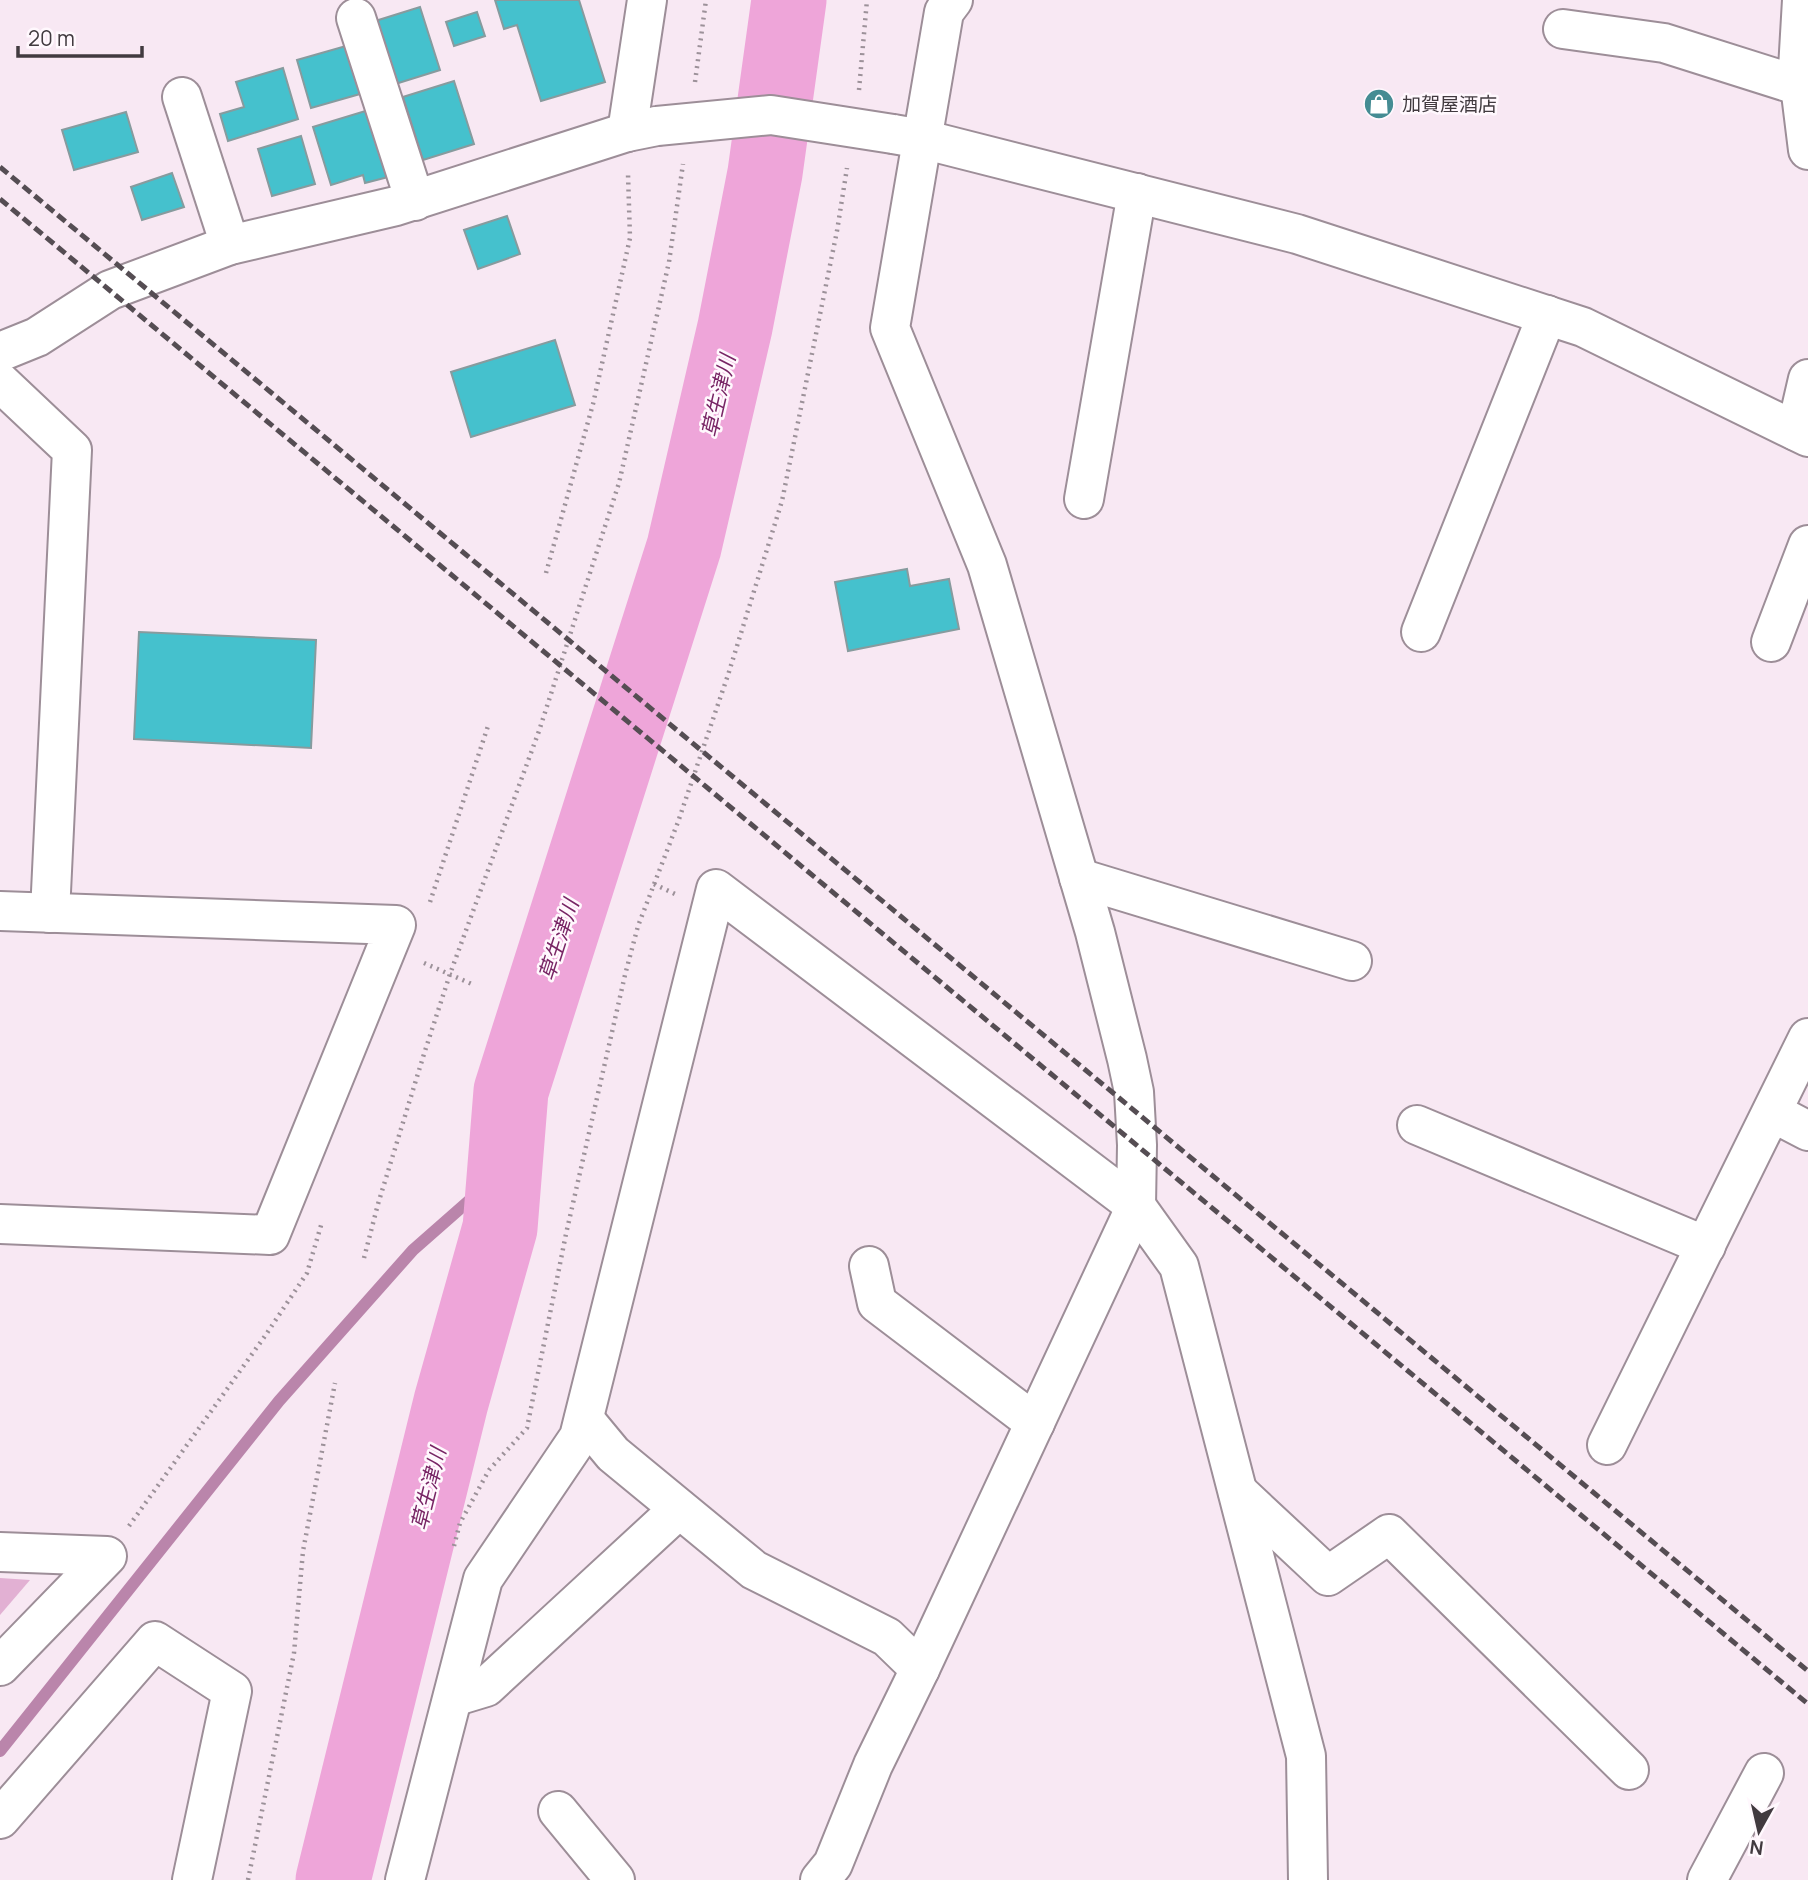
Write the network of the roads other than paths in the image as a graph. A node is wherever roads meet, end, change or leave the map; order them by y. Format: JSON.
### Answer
{"nodes":[{"id":1,"x":647,"y":0,"type":"edge"},
{"id":2,"x":1802,"y":0,"type":"edge"},
{"id":3,"x":947,"y":4,"type":"edge"},
{"id":4,"x":356,"y":18,"type":"dead end"},
{"id":5,"x":1563,"y":29,"type":"dead end"},
{"id":6,"x":1800,"y":86,"type":"junction"},
{"id":7,"x":182,"y":97,"type":"dead end"},
{"id":8,"x":642,"y":129,"type":"junction"},
{"id":9,"x":908,"y":137,"type":"junction"},
{"id":10,"x":1808,"y":142,"type":"edge"},
{"id":11,"x":1137,"y":193,"type":"junction"},
{"id":12,"x":415,"y":201,"type":"junction"},
{"id":13,"x":230,"y":244,"type":"junction"},
{"id":14,"x":1547,"y":315,"type":"junction"},
{"id":15,"x":0,"y":352,"type":"edge"},
{"id":16,"x":1808,"y":379,"type":"edge"},
{"id":17,"x":0,"y":383,"type":"edge"},
{"id":18,"x":1802,"y":434,"type":"edge"},
{"id":19,"x":1084,"y":499,"type":"dead end"},
{"id":20,"x":1808,"y":545,"type":"edge"},
{"id":21,"x":1420,"y":632,"type":"dead end"},
{"id":22,"x":1770,"y":642,"type":"dead end"},
{"id":23,"x":1079,"y":878,"type":"junction"},
{"id":24,"x":0,"y":911,"type":"edge"},
{"id":25,"x":50,"y":913,"type":"junction"},
{"id":26,"x":1352,"y":961,"type":"dead end"},
{"id":27,"x":1808,"y":1038,"type":"edge"},
{"id":28,"x":1772,"y":1112,"type":"junction"},
{"id":29,"x":1417,"y":1125,"type":"dead end"},
{"id":30,"x":1808,"y":1131,"type":"edge"},
{"id":31,"x":1136,"y":1206,"type":"junction"},
{"id":32,"x":0,"y":1224,"type":"edge"},
{"id":33,"x":1706,"y":1246,"type":"junction"},
{"id":34,"x":869,"y":1266,"type":"dead end"},
{"id":35,"x":584,"y":1419,"type":"junction"},
{"id":36,"x":1035,"y":1423,"type":"junction"},
{"id":37,"x":1607,"y":1445,"type":"dead end"},
{"id":38,"x":1238,"y":1492,"type":"junction"},
{"id":39,"x":679,"y":1508,"type":"junction"},
{"id":40,"x":0,"y":1552,"type":"edge"},
{"id":41,"x":0,"y":1666,"type":"edge"},
{"id":42,"x":920,"y":1668,"type":"junction"},
{"id":43,"x":453,"y":1697,"type":"junction"},
{"id":44,"x":1629,"y":1770,"type":"dead end"},
{"id":45,"x":1764,"y":1773,"type":"dead end"},
{"id":46,"x":558,"y":1811,"type":"dead end"},
{"id":47,"x":0,"y":1819,"type":"edge"},
{"id":48,"x":192,"y":1880,"type":"edge"},
{"id":49,"x":405,"y":1880,"type":"edge"},
{"id":50,"x":615,"y":1880,"type":"edge"},
{"id":51,"x":820,"y":1880,"type":"edge"},
{"id":52,"x":1308,"y":1880,"type":"edge"},
{"id":53,"x":1707,"y":1880,"type":"edge"}],
"edges":[{"from":1,"to":8,"type":"street"},
{"from":2,"to":6,"type":"street"},
{"from":3,"to":9,"type":"street"},
{"from":4,"to":12,"type":"street"},
{"from":5,"to":6,"type":"street"},
{"from":6,"to":10,"type":"street"},
{"from":7,"to":13,"type":"street"},
{"from":8,"to":9,"type":"street","bridge":true},
{"from":8,"to":12,"type":"street"},
{"from":9,"to":11,"type":"street"},
{"from":9,"to":23,"type":"street"},
{"from":11,"to":14,"type":"street"},
{"from":11,"to":19,"type":"street"},
{"from":12,"to":13,"type":"street"},
{"from":13,"to":15,"type":"street"},
{"from":14,"to":18,"type":"street"},
{"from":14,"to":21,"type":"street"},
{"from":16,"to":18,"type":"street"},
{"from":17,"to":25,"type":"street"},
{"from":20,"to":22,"type":"street"},
{"from":23,"to":26,"type":"street"},
{"from":23,"to":31,"type":"street"},
{"from":24,"to":25,"type":"street"},
{"from":25,"to":32,"type":"street"},
{"from":27,"to":28,"type":"street"},
{"from":28,"to":30,"type":"street"},
{"from":28,"to":33,"type":"street"},
{"from":29,"to":33,"type":"street"},
{"from":31,"to":35,"type":"street"},
{"from":31,"to":36,"type":"street"},
{"from":31,"to":38,"type":"street"},
{"from":33,"to":37,"type":"street"},
{"from":34,"to":36,"type":"street"},
{"from":35,"to":39,"type":"street"},
{"from":35,"to":43,"type":"street"},
{"from":36,"to":42,"type":"street"},
{"from":38,"to":44,"type":"street"},
{"from":38,"to":52,"type":"street"},
{"from":39,"to":42,"type":"street"},
{"from":39,"to":43,"type":"street"},
{"from":40,"to":41,"type":"street"},
{"from":42,"to":51,"type":"street"},
{"from":43,"to":49,"type":"street"},
{"from":45,"to":53,"type":"street"},
{"from":46,"to":50,"type":"street"},
{"from":47,"to":48,"type":"street"}]}
